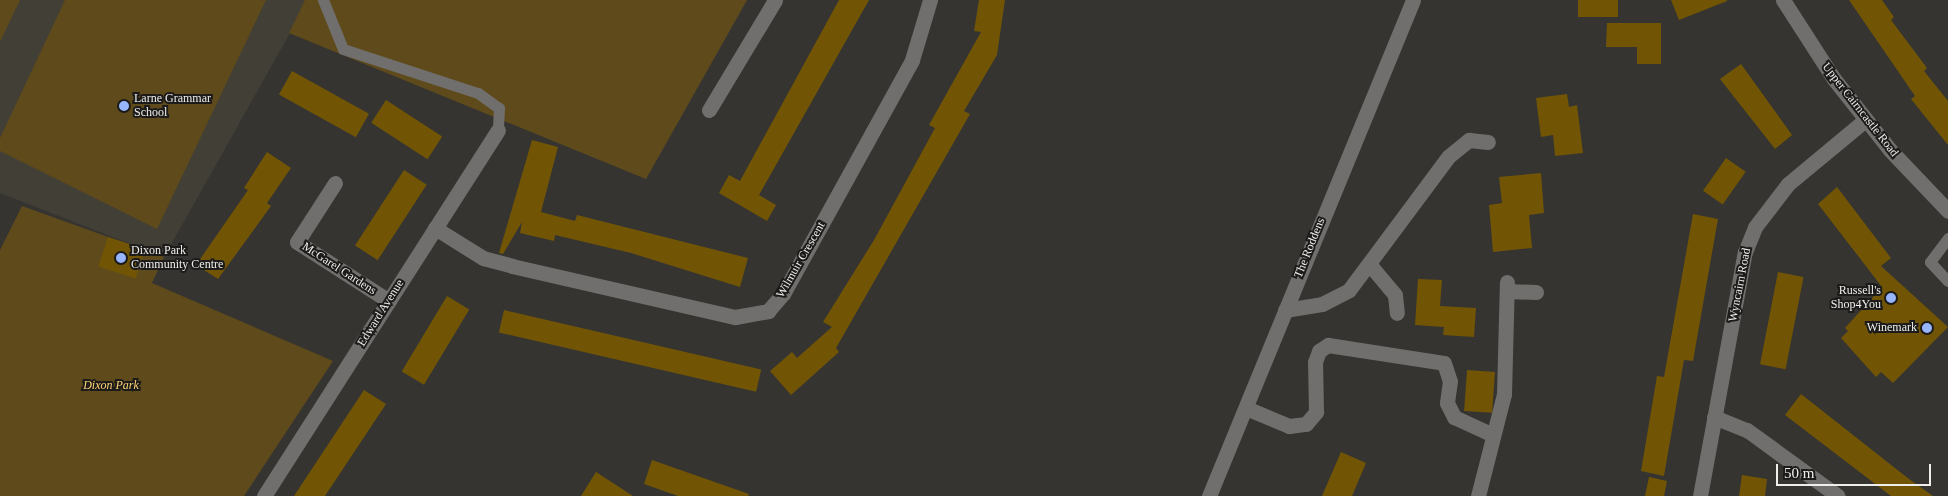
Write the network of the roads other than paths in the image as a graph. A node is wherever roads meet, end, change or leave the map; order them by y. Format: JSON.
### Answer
{"nodes":[{"id":1,"x":323,"y":0,"type":"edge"},
{"id":2,"x":775,"y":0,"type":"edge"},
{"id":3,"x":930,"y":0,"type":"edge"},
{"id":4,"x":1413,"y":0,"type":"edge"},
{"id":5,"x":1783,"y":0,"type":"edge"},
{"id":6,"x":709,"y":110,"type":"dead end"},
{"id":7,"x":1865,"y":120,"type":"junction"},
{"id":8,"x":498,"y":130,"type":"joint"},
{"id":9,"x":1488,"y":142,"type":"dead end"},
{"id":10,"x":335,"y":183,"type":"dead end"},
{"id":11,"x":1948,"y":211,"type":"edge"},
{"id":12,"x":435,"y":228,"type":"junction"},
{"id":13,"x":1948,"y":238,"type":"edge"},
{"id":14,"x":1370,"y":265,"type":"junction"},
{"id":15,"x":1948,"y":281,"type":"edge"},
{"id":16,"x":1536,"y":292,"type":"dead end"},
{"id":17,"x":389,"y":301,"type":"junction"},
{"id":18,"x":1286,"y":310,"type":"junction"},
{"id":19,"x":1397,"y":313,"type":"dead end"},
{"id":20,"x":1246,"y":408,"type":"junction"},
{"id":21,"x":1714,"y":416,"type":"junction"},
{"id":22,"x":1493,"y":435,"type":"junction"},
{"id":23,"x":270,"y":494,"type":"edge"},
{"id":24,"x":1209,"y":496,"type":"edge"},
{"id":25,"x":1478,"y":496,"type":"edge"},
{"id":26,"x":1700,"y":496,"type":"edge"},
{"id":27,"x":1838,"y":496,"type":"edge"}],
"edges":[{"from":1,"to":8,"type":"lane"},
{"from":2,"to":6,"type":"street"},
{"from":3,"to":12,"type":"street","name":"Wilmuir Crescent"},
{"from":4,"to":18,"type":"street","name":"The Roddens"},
{"from":5,"to":7,"type":"street","name":"Upper Cairncastle Road"},
{"from":7,"to":11,"type":"street","name":"Upper Cairncastle Road"},
{"from":7,"to":21,"type":"street","name":"Wyncairn Road"},
{"from":8,"to":12,"type":"street","name":"Edward Avenue"},
{"from":9,"to":14,"type":"street"},
{"from":10,"to":17,"type":"street","name":"McGarel Gardens"},
{"from":12,"to":17,"type":"street","name":"Edward Avenue"},
{"from":13,"to":15,"type":"lane"},
{"from":14,"to":18,"type":"street"},
{"from":14,"to":19,"type":"street"},
{"from":16,"to":22,"type":"street"},
{"from":17,"to":23,"type":"street","name":"Edward Avenue"},
{"from":18,"to":20,"type":"street","name":"The Roddens"},
{"from":20,"to":22,"type":"street"},
{"from":20,"to":24,"type":"street","name":"The Roddens"},
{"from":21,"to":26,"type":"street","name":"Wyncairn Road"},
{"from":21,"to":27,"type":"street"},
{"from":22,"to":25,"type":"street"}]}
